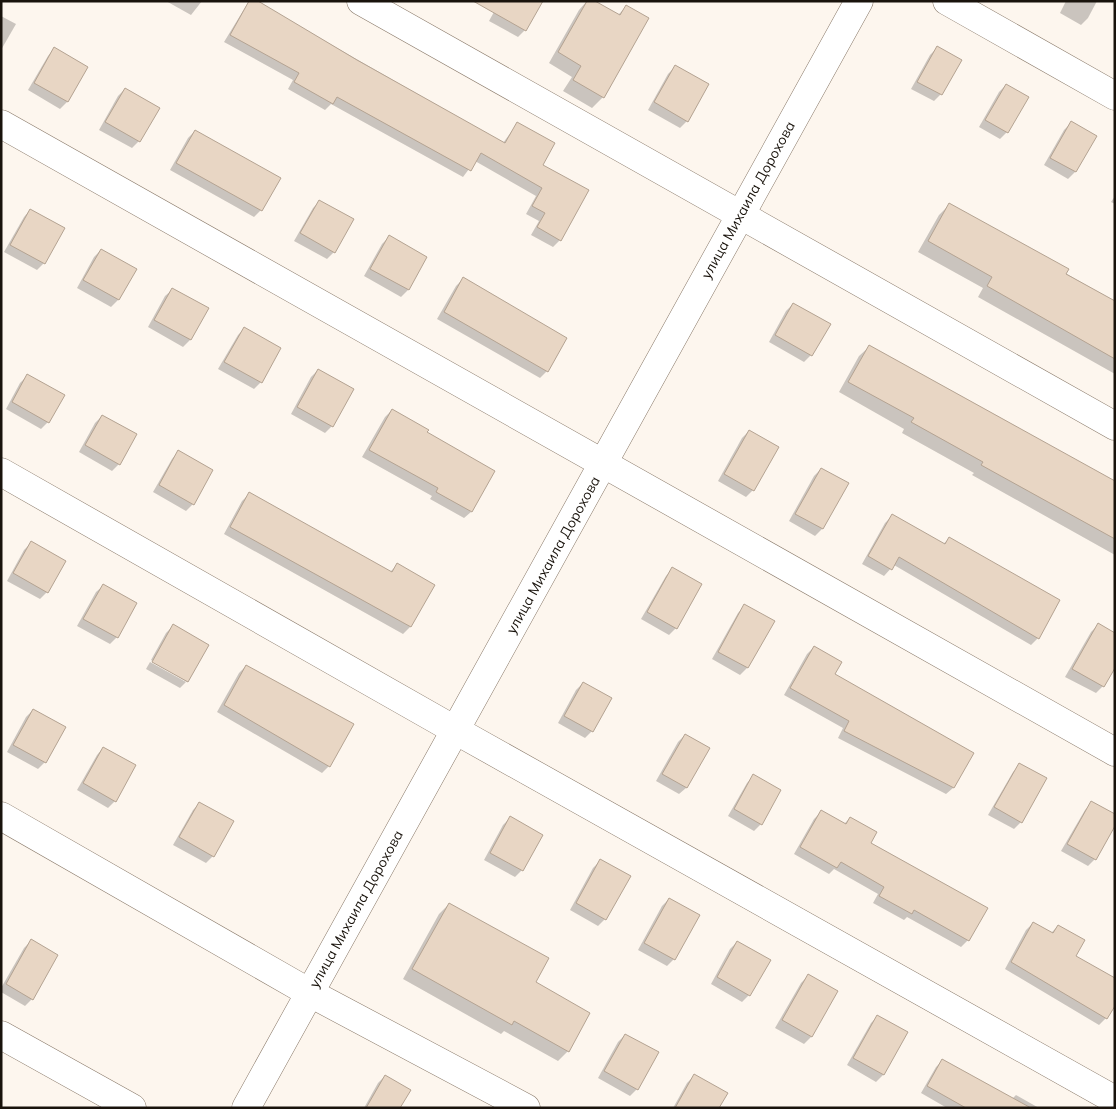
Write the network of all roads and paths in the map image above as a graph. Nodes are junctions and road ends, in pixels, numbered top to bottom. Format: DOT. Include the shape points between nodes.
graph roads {
  1 [pos="360,1"];
  2 [pos="859,1"];
  3 [pos="947,1"];
  4 [pos="1115,96"];
  5 [pos="1,124"];
  6 [pos="740,214"];
  7 [pos="1115,426"];
  8 [pos="604,463"];
  9 [pos="1,472"];
  10 [pos="455,730"];
  11 [pos="1115,752"];
  12 [pos="1,816"];
  13 [pos="310,993"];
  14 [pos="4,1043"];
  15 [pos="1115,1100"];
  16 [pos="132,1108"];
  17 [pos="246,1108"];
  18 [pos="526,1108"];
  1 -- 6 [label="street"];
  2 -- 6 [label="street, улица Михаила Дорохова"];
  3 -- 4 [label="street"];
  5 -- 8 [label="street"];
  6 -- 7 [label="street"];
  6 -- 8 [label="street, улица Михаила Дорохова"];
  8 -- 10 [label="street, улица Михаила Дорохова"];
  8 -- 11 [label="street"];
  9 -- 10 [label="street"];
  10 -- 13 [label="street, улица Михаила Дорохова"];
  10 -- 15 [label="street"];
  12 -- 13 [label="street"];
  13 -- 17 [label="street, улица Михаила Дорохова"];
  13 -- 18 [label="street"];
  14 -- 16 [label="street"];
}
